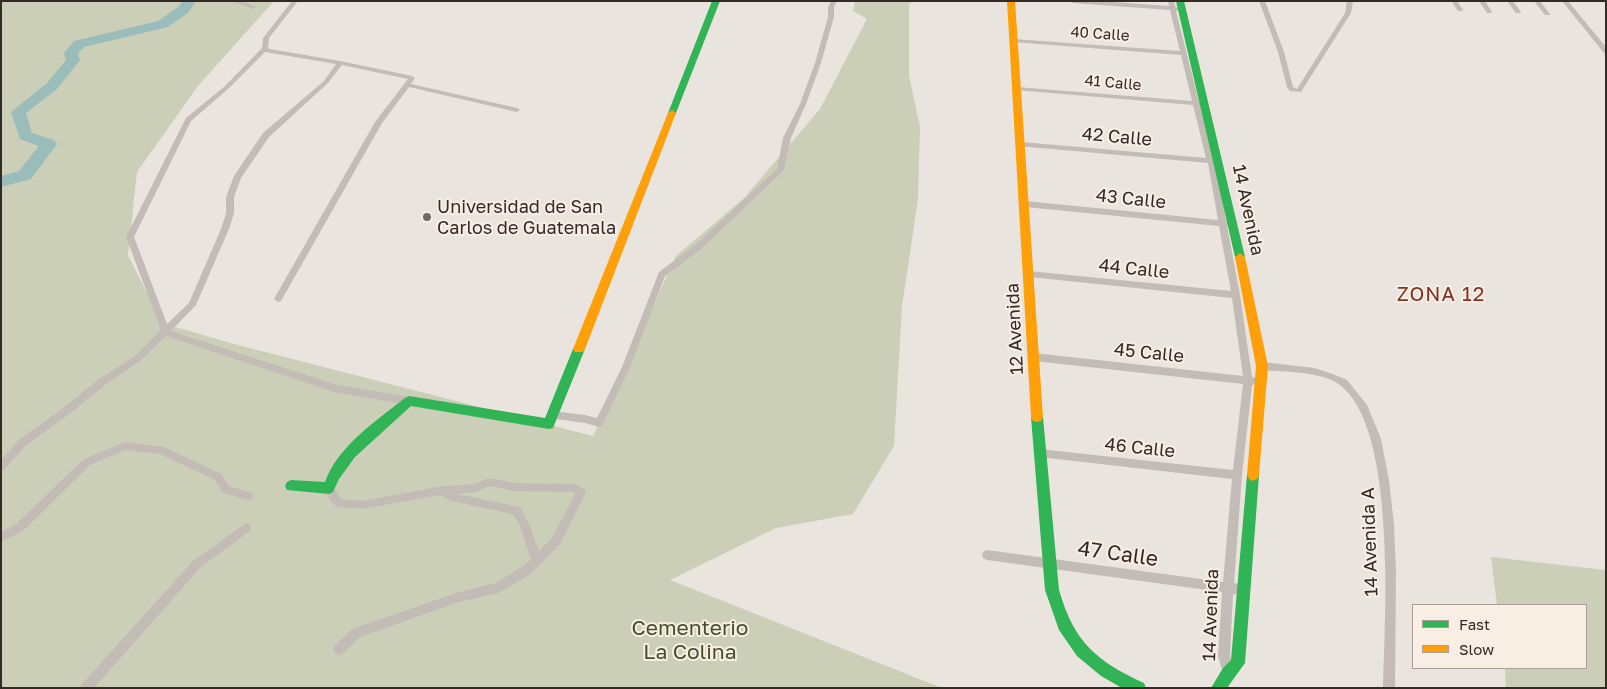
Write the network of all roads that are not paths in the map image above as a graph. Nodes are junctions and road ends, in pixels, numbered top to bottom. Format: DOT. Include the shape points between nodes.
graph roads {
  1 [pos="235,1"];
  2 [pos="295,1"];
  3 [pos="716,1"];
  4 [pos="834,1"];
  5 [pos="1011,1"];
  6 [pos="1072,1"];
  7 [pos="1262,1"];
  8 [pos="1350,1"];
  9 [pos="1454,1"];
  10 [pos="1482,1"];
  11 [pos="1510,1"];
  12 [pos="1537,1"];
  13 [pos="1565,1"];
  14 [pos="1177,5"];
  15 [pos="253,6"];
  16 [pos="1460,10"];
  17 [pos="1489,12"];
  18 [pos="1518,12"];
  19 [pos="1547,14"];
  20 [pos="1014,41"];
  21 [pos="265,48"];
  22 [pos="1606,52"];
  23 [pos="1184,53"];
  24 [pos="340,62"];
  25 [pos="408,85"];
  26 [pos="1017,89"];
  27 [pos="1201,104"];
  28 [pos="517,110"];
  29 [pos="1021,144"];
  30 [pos="1211,161"];
  31 [pos="1026,204"];
  32 [pos="1222,223"];
  33 [pos="1234,224"];
  34 [pos="1029,274"];
  35 [pos="1236,296"];
  36 [pos="278,299"];
  37 [pos="166,332"];
  38 [pos="1034,357"];
  39 [pos="1262,366"];
  40 [pos="1248,380"];
  41 [pos="1261,382"];
  42 [pos="1360,399"];
  43 [pos="409,400"];
  44 [pos="552,415"];
  45 [pos="1039,453"];
  46 [pos="1,467"];
  47 [pos="1237,475"];
  48 [pos="291,486"];
  49 [pos="329,488"];
  50 [pos="443,491"];
  51 [pos="248,496"];
  52 [pos="246,528"];
  53 [pos="1,537"];
  54 [pos="987,555"];
  55 [pos="537,561"];
  56 [pos="1049,564"];
  57 [pos="1228,588"];
  58 [pos="1244,590"];
  59 [pos="339,649"];
  60 [pos="1228,673"];
  61 [pos="86,688"];
  62 [pos="1139,688"];
  63 [pos="1218,688"];
  64 [pos="1389,688"];
  1 -- 15 [label="street"];
  2 -- 21 [label="street" via="266,38"];
  3 -- 44 [label="street"];
  4 -- 44 [label="street" via="818,63 787,138 780,170 698,247 662,274 626,367 599,423"];
  5 -- 20 [label="street, 12 Avenida"];
  6 -- 14 [label="street"];
  7 -- 8 [label="street" via="1290,87 1296,91 1301,90 1348,13"];
  9 -- 16 [label="street"];
  10 -- 17 [label="street"];
  11 -- 18 [label="street"];
  12 -- 19 [label="street"];
  13 -- 22 [label="street"];
  14 -- 23 [label="street, 14 Avenida"];
  14 -- 27 [label="street, 14 Avenida"];
  20 -- 23 [label="street, 40 Calle"];
  20 -- 26 [label="street, 12 Avenida"];
  21 -- 24 [label="street"];
  21 -- 37 [label="street" via="227,87 188,120 130,237"];
  23 -- 27 [label="street, 14 Avenida"];
  24 -- 25 [label="street" via="412,78"];
  24 -- 37 [label="street" via="326,82 266,136 236,178 225,229 192,305"];
  25 -- 28 [label="street"];
  25 -- 36 [label="street" via="379,122"];
  26 -- 27 [label="street, 41 Calle"];
  26 -- 29 [label="street, 12 Avenida"];
  27 -- 30 [label="street, 14 Avenida"];
  27 -- 33 [label="street, 14 Avenida"];
  29 -- 30 [label="street, 42 Calle"];
  29 -- 31 [label="street, 12 Avenida"];
  30 -- 32 [label="street, 14 Avenida"];
  31 -- 32 [label="street, 43 Calle"];
  31 -- 34 [label="street, 12 Avenida"];
  32 -- 33 [label="street, 43 Calle"];
  32 -- 35 [label="street, 14 Avenida"];
  33 -- 39 [label="street, 14 Avenida"];
  34 -- 35 [label="street, 44 Calle"];
  34 -- 38 [label="street, 12 Avenida"];
  35 -- 40 [label="street, 14 Avenida"];
  37 -- 43 [label="street" via="334,388"];
  37 -- 46 [label="street" via="138,358 22,444"];
  38 -- 40 [label="street, 45 Calle"];
  38 -- 45 [label="street, 12 Avenida"];
  39 -- 41 [label="street, 14 Avenida"];
  39 -- 42 [label="street" via="1329,376 1346,384"];
  40 -- 41 [label="street, 45 Calle"];
  40 -- 47 [label="street, 14 Avenida"];
  41 -- 58 [label="street, 14 Avenida"];
  42 -- 64 [label="street, 14 Avenida A" via="1370,419 1378,451 1389,516"];
  43 -- 44 [label="street" via="549,424"];
  43 -- 49 [label="street" via="344,458 331,478"];
  45 -- 47 [label="street, 46 Calle"];
  45 -- 56 [label="street, 12 Avenida"];
  47 -- 57 [label="street, 14 Avenida"];
  48 -- 49 [label="street"];
  49 -- 50 [label="street" via="338,503 362,506"];
  50 -- 55 [label="street" via="451,496 516,510"];
  50 -- 55 [label="street" via="496,483 513,487 575,488 581,492 556,542"];
  51 -- 53 [label="street" via="226,490 218,477 161,450 125,446 87,462 18,528"];
  52 -- 61 [label="street" via="197,564"];
  54 -- 56 [label="street, 47 Calle"];
  55 -- 59 [label="street" via="498,588 459,597 356,633"];
  56 -- 57 [label="street, 47 Calle"];
  56 -- 62 [label="street, 12 Avenida" via="1056,610 1077,649 1094,666"];
  57 -- 58 [label="street, 47 Calle"];
  57 -- 60 [label="street, 14 Avenida" via="1224,656"];
  58 -- 60 [label="street, 14 Avenida" via="1238,663"];
  60 -- 63 [label="street"];
}
